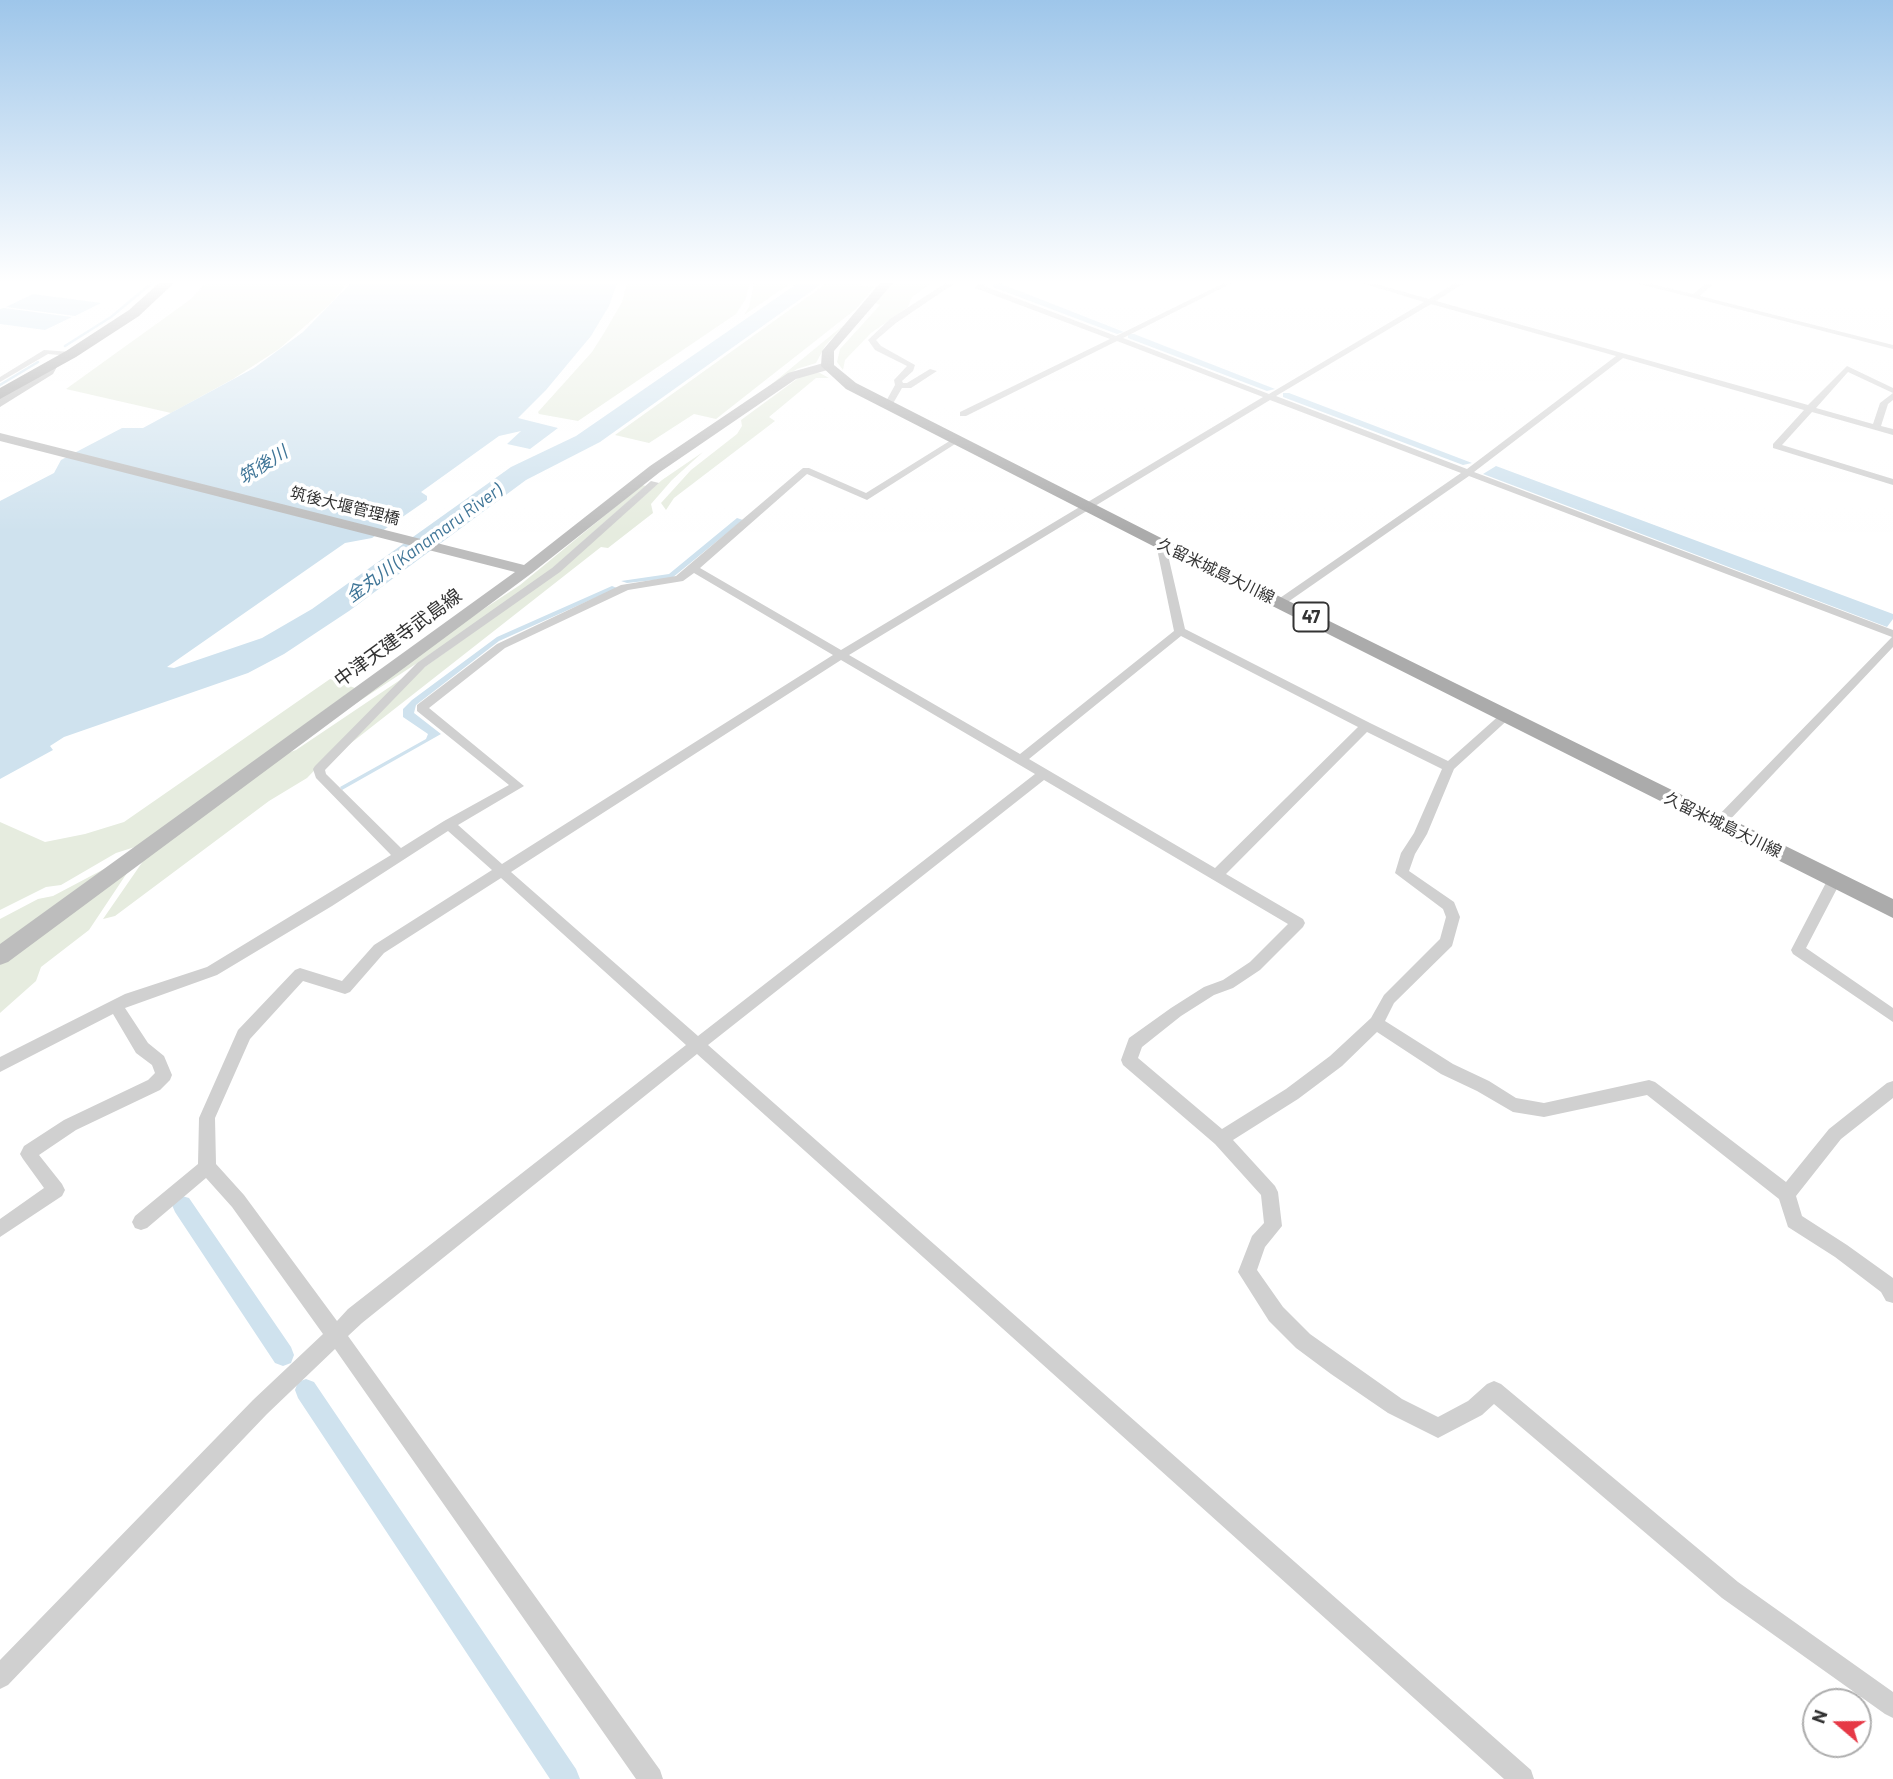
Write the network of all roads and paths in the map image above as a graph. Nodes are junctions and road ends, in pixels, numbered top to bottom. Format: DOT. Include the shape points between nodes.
graph roads {
  1 [pos="23,366"];
  2 [pos="50,366"];
  3 [pos="51,366"];
  4 [pos="827,366"];
  5 [pos="911,366"];
  6 [pos="1060,366"];
  7 [pos="1190,366"];
  8 [pos="1323,366"];
  9 [pos="1608,366"];
  10 [pos="1656,366"];
  11 [pos="933,371"];
  12 [pos="0,380"];
  13 [pos="899,386"];
  14 [pos="1893,391"];
  15 [pos="0,394"];
  16 [pos="1893,396"];
  17 [pos="1271,397"];
  18 [pos="0,403"];
  19 [pos="888,405"];
  20 [pos="1808,410"];
  21 [pos="963,414"];
  22 [pos="1875,428"];
  23 [pos="1893,432"];
  24 [pos="0,437"];
  25 [pos="959,439"];
  26 [pos="1468,472"];
  27 [pos="1893,482"];
  28 [pos="654,483"];
  29 [pos="1087,505"];
  30 [pos="1161,544"];
  31 [pos="693,568"];
  32 [pos="522,569"];
  33 [pos="1282,602"];
  34 [pos="1180,631"];
  35 [pos="1893,634"];
  36 [pos="1893,640"];
  37 [pos="841,655"];
  38 [pos="1506,716"];
  39 [pos="1366,726"];
  40 [pos="1020,760"];
  41 [pos="1449,767"];
  42 [pos="1045,773"];
  43 [pos="1719,823"];
  44 [pos="449,824"];
  45 [pos="399,855"];
  46 [pos="501,870"];
  47 [pos="1218,874"];
  48 [pos="1835,879"];
  49 [pos="1893,909"];
  50 [pos="0,956"];
  51 [pos="116,1005"];
  52 [pos="1893,1016"];
  53 [pos="1376,1023"];
  54 [pos="696,1046"];
  55 [pos="0,1065"];
  56 [pos="1893,1088"];
  57 [pos="1221,1139"];
  58 [pos="207,1167"];
  59 [pos="1787,1194"];
  60 [pos="141,1222"];
  61 [pos="0,1229"];
  62 [pos="1893,1294"];
  63 [pos="336,1335"];
  64 [pos="0,1677"];
  65 [pos="1893,1706"];
  66 [pos="651,1779"];
  67 [pos="1522,1779"];
  1 -- 12 [label="street"];
  2 -- 15 [label="highway"];
  3 -- 18 [label="main road"];
  4 -- 19 [label="main road, 久留米城島大川線 / 47" via="851,386"];
  4 -- 32 [label="main road, 中津天建寺武島線" via="792,376 673,456"];
  5 -- 13 [label="street" via="898,380"];
  6 -- 21 [label="street"];
  7 -- 17 [label="street"];
  8 -- 17 [label="street"];
  9 -- 26 [label="street"];
  10 -- 20 [label="street"];
  11 -- 13 [label="street" via="908,386"];
  13 -- 19 [label="street"];
  14 -- 20 [label="street" via="1847,368"];
  16 -- 22 [label="street" via="1884,403"];
  17 -- 26 [label="street"];
  17 -- 29 [label="street"];
  19 -- 25 [label="main road, 久留米城島大川線 / 47"];
  20 -- 22 [label="street"];
  20 -- 27 [label="street" via="1776,446"];
  22 -- 23 [label="street"];
  24 -- 32 [label="main road, 筑後大堰管理橋"];
  25 -- 29 [label="main road, 久留米城島大川線 / 47"];
  25 -- 31 [label="street" via="867,497 806,470"];
  26 -- 33 [label="street"];
  26 -- 35 [label="street"];
  28 -- 45 [label="street" via="556,570 421,665 320,769 320,775"];
  29 -- 30 [label="main road, 久留米城島大川線 / 47"];
  29 -- 37 [label="street"];
  30 -- 33 [label="main road, 久留米城島大川線 / 47"];
  30 -- 34 [label="street"];
  31 -- 37 [label="street"];
  31 -- 44 [label="street" via="679,579 625,587 501,646 421,708 518,786"];
  32 -- 50 [label="main road, 中津天建寺武島線"];
  33 -- 38 [label="main road, 久留米城島大川線 / 47"];
  34 -- 39 [label="street"];
  34 -- 40 [label="street"];
  36 -- 43 [label="street"];
  37 -- 40 [label="street"];
  37 -- 46 [label="street"];
  38 -- 41 [label="street"];
  38 -- 43 [label="main road, 久留米城島大川線 / 47"];
  39 -- 41 [label="street"];
  39 -- 47 [label="street"];
  40 -- 42 [label="street"];
  41 -- 53 [label="street" via="1402,873 1449,906 1453,917 1447,942 1389,999"];
  42 -- 47 [label="street"];
  42 -- 54 [label="street"];
  43 -- 48 [label="main road, 久留米城島大川線 / 47"];
  44 -- 45 [label="street"];
  44 -- 46 [label="street"];
  45 -- 51 [label="street" via="212,971"];
  46 -- 54 [label="street"];
  46 -- 58 [label="street" via="379,949 345,988 300,974 244,1035 207,1118"];
  47 -- 57 [label="street" via="1298,923 1255,966 1187,1005 1135,1043 1129,1060"];
  48 -- 49 [label="main road, 久留米城島大川線 / 47"];
  48 -- 52 [label="street" via="1798,950"];
  51 -- 55 [label="street"];
  51 -- 61 [label="street" via="142,1048 158,1060 164,1075 154,1085 70,1125 30,1151 57,1191"];
  53 -- 57 [label="street" via="1292,1094"];
  53 -- 59 [label="street" via="1513,1105 1544,1110 1649,1087"];
  54 -- 63 [label="street"];
  54 -- 67 [label="street"];
  56 -- 59 [label="street" via="1835,1134"];
  57 -- 65 [label="street" via="1269,1192 1273,1226 1258,1242 1247,1272 1276,1314 1303,1341 1395,1406 1438,1428 1475,1408 1494,1391 1730,1590"];
  58 -- 60 [label="street"];
  58 -- 63 [label="street" via="238,1201"];
  59 -- 62 [label="street" via="1794,1222 1841,1251"];
  63 -- 64 [label="street" via="260,1407"];
  63 -- 66 [label="street"];
}
